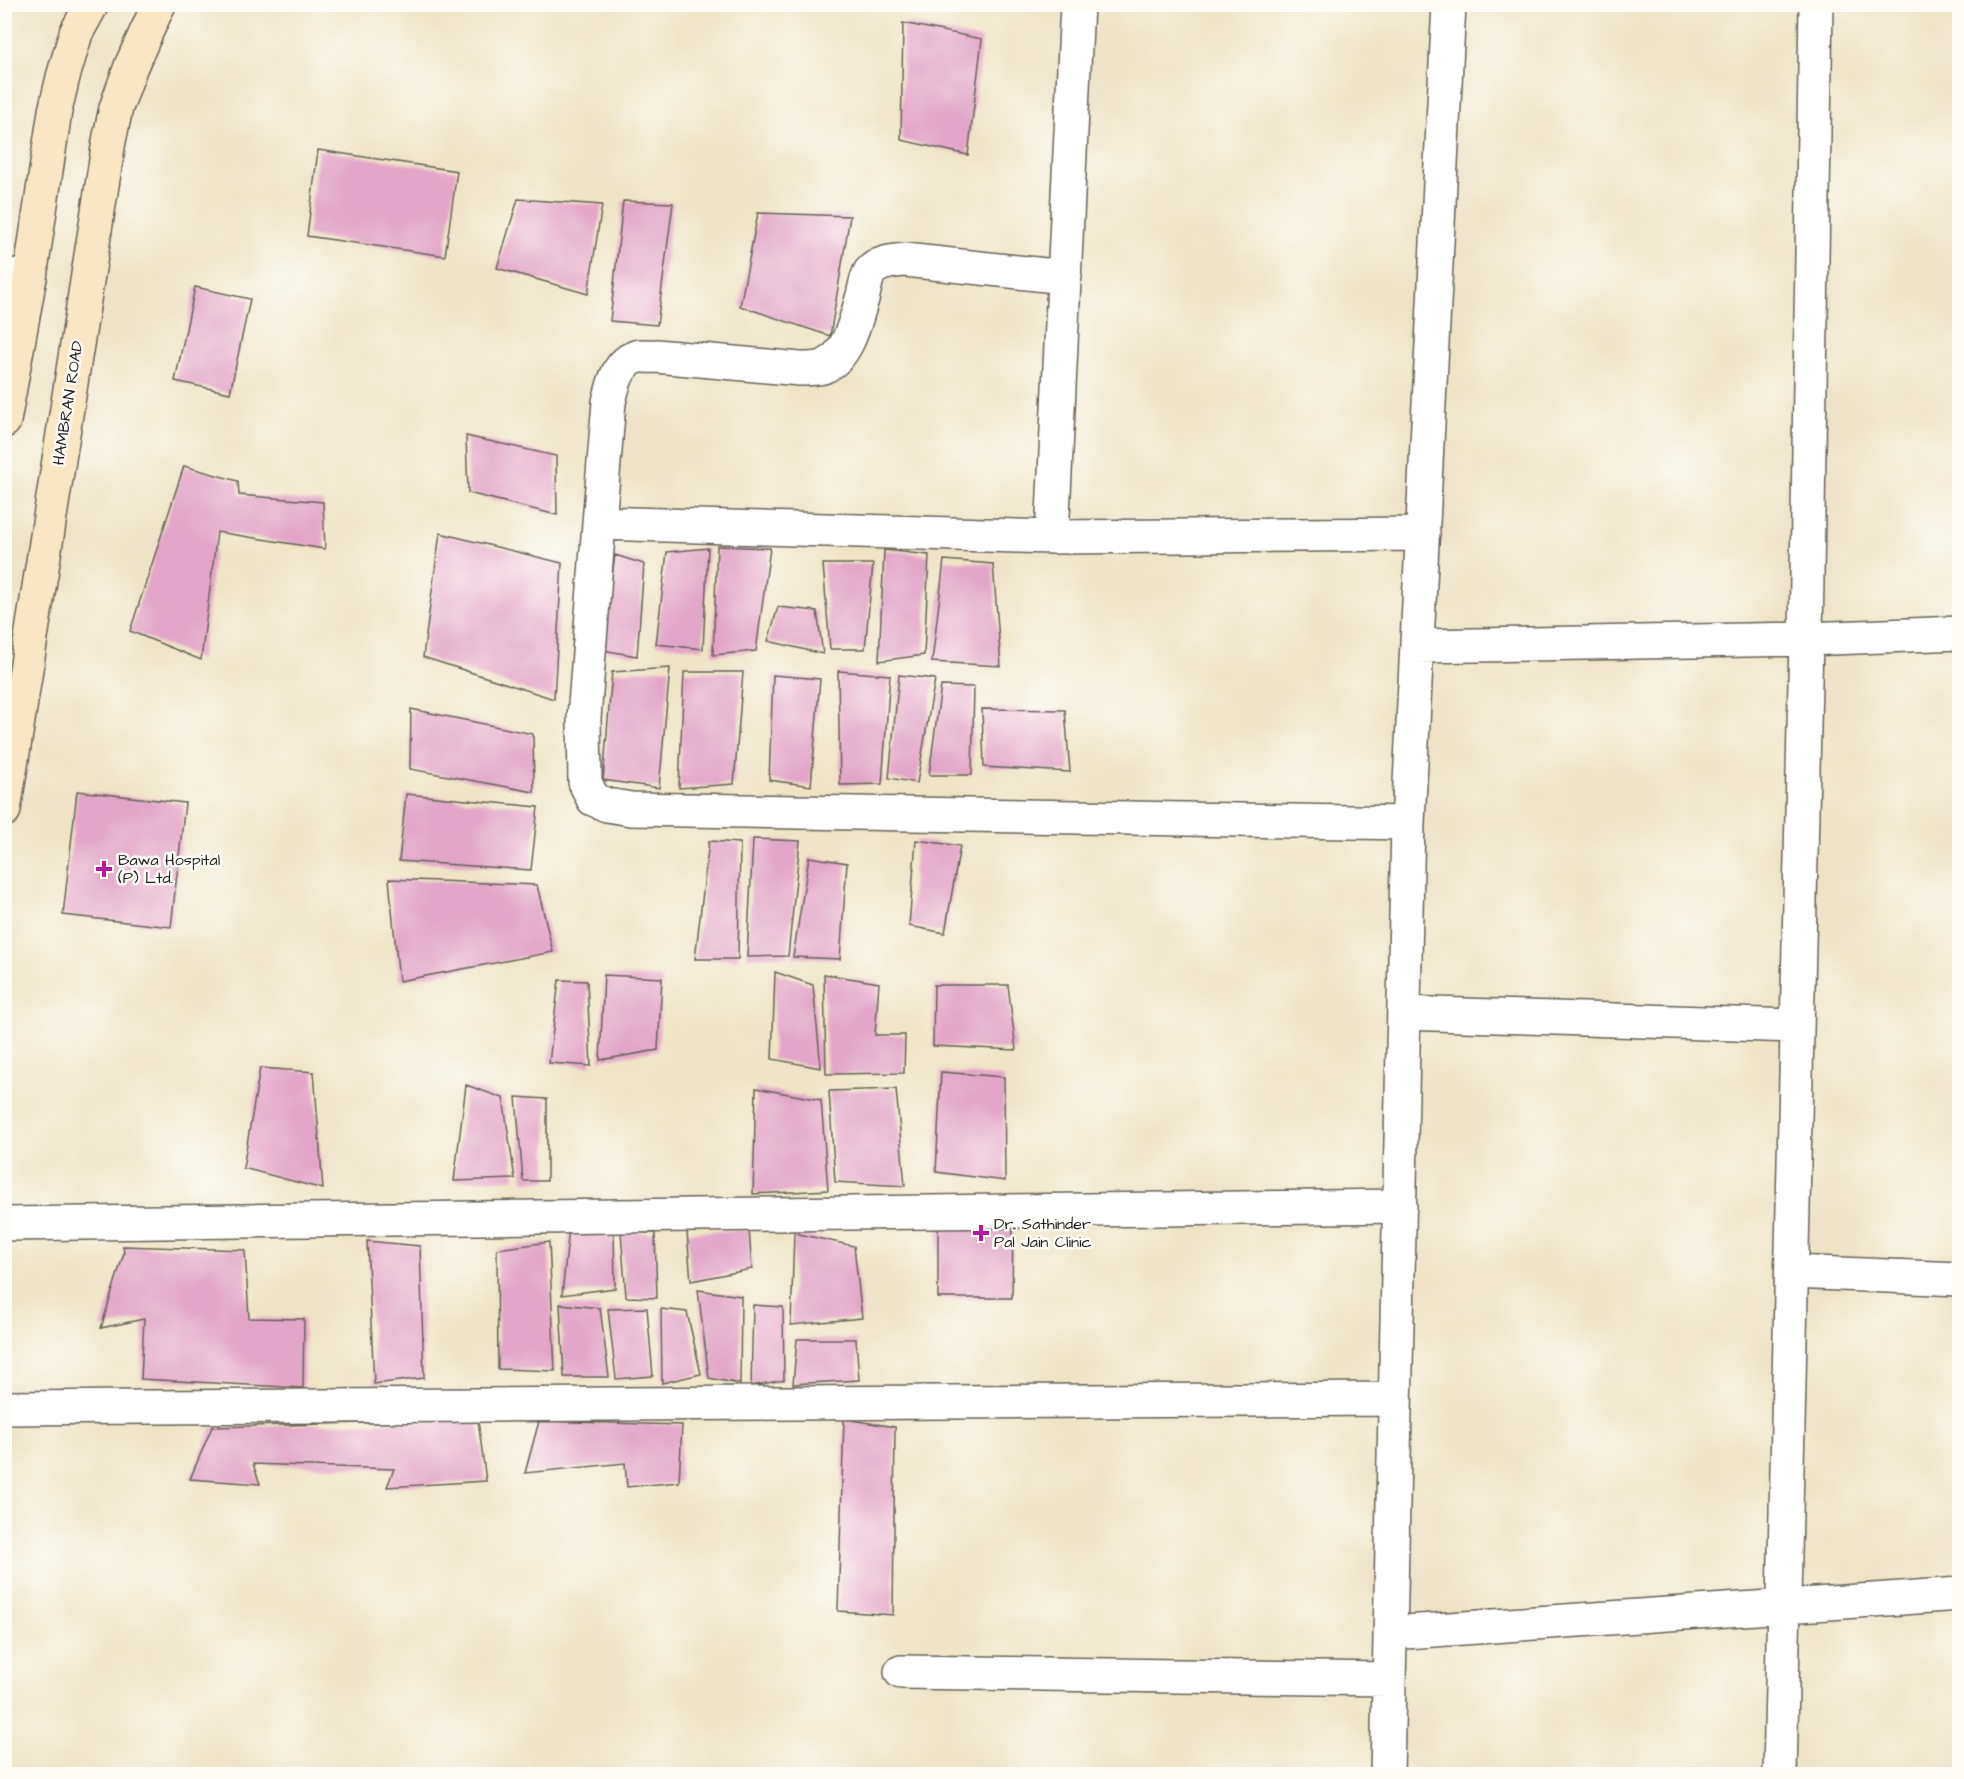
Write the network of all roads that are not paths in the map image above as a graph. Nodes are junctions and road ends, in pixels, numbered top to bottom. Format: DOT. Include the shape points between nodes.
graph roads {
  1 [pos="92,4"];
  2 [pos="159,4"];
  3 [pos="1077,4"];
  4 [pos="1449,4"];
  5 [pos="1816,4"];
  6 [pos="17,276"];
  7 [pos="1065,277"];
  8 [pos="4,421"];
  9 [pos="599,523"];
  10 [pos="1423,534"];
  11 [pos="1053,537"];
  12 [pos="1959,633"];
  13 [pos="1806,639"];
  14 [pos="1418,646"];
  15 [pos="4,810"];
  16 [pos="1408,823"];
  17 [pos="1404,1013"];
  18 [pos="1797,1026"];
  19 [pos="1400,1206"];
  20 [pos="4,1224"];
  21 [pos="1792,1272"];
  22 [pos="1959,1279"];
  23 [pos="1395,1399"];
  24 [pos="4,1408"];
  25 [pos="1959,1594"];
  26 [pos="1785,1606"];
  27 [pos="1390,1633"];
  28 [pos="901,1672"];
  29 [pos="1389,1679"];
  30 [pos="1387,1774"];
  31 [pos="1780,1774"];
  1 -- 6 [label="main road" via="76,33 63,77"];
  2 -- 15 [label="main road, HAMBRAN ROAD" via="130,66 109,141"];
  3 -- 7 [label="street"];
  4 -- 10 [label="street"];
  5 -- 13 [label="street"];
  6 -- 8 [label="main road"];
  7 -- 9 [label="street" via="905,260 886,262 871,271 865,283 849,340 832,362 821,368 636,357 622,365 609,402"];
  7 -- 11 [label="street"];
  9 -- 11 [label="street"];
  9 -- 16 [label="street" via="584,718 585,782 593,799 607,805 631,809"];
  10 -- 11 [label="street"];
  10 -- 14 [label="street"];
  12 -- 13 [label="street"];
  13 -- 14 [label="street"];
  13 -- 18 [label="street"];
  14 -- 16 [label="street"];
  16 -- 17 [label="street"];
  17 -- 18 [label="street"];
  17 -- 19 [label="street"];
  18 -- 21 [label="street"];
  19 -- 20 [label="street"];
  19 -- 23 [label="street"];
  21 -- 22 [label="street"];
  21 -- 26 [label="street"];
  23 -- 24 [label="street"];
  23 -- 27 [label="street"];
  25 -- 26 [label="street"];
  26 -- 27 [label="street"];
  26 -- 31 [label="street"];
  27 -- 29 [label="street"];
  28 -- 29 [label="street"];
  29 -- 30 [label="street"];
}
